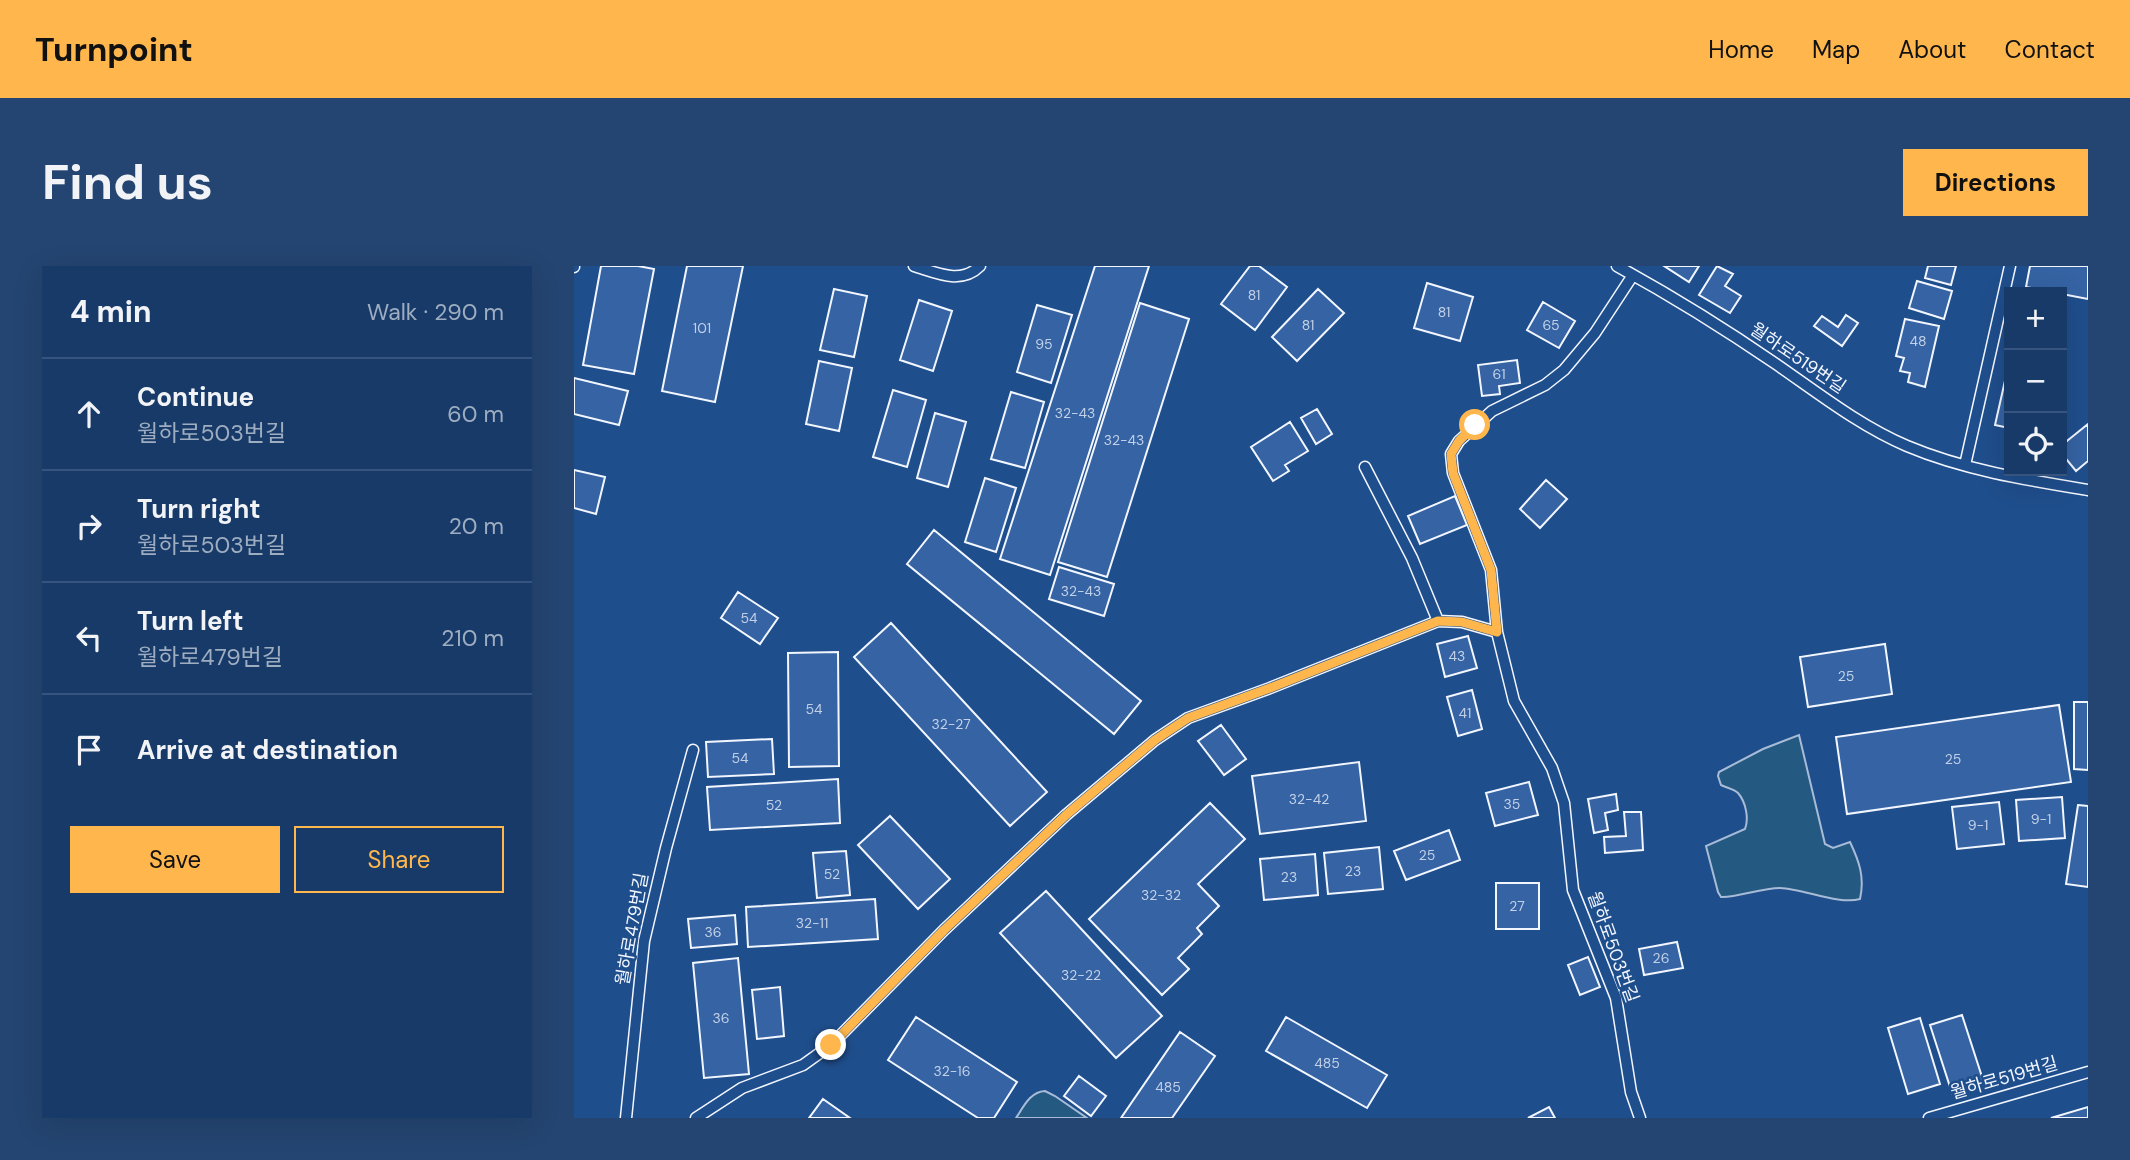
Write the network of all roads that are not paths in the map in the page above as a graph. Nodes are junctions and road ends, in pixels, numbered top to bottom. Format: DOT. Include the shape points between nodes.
graph roads {
  1 [pos="914,266"];
  2 [pos="979,266"];
  3 [pos="1617,266"];
  4 [pos="2010,266"];
  5 [pos="1633,275"];
  6 [pos="1965,465"];
  7 [pos="1365,467"];
  8 [pos="2088,490"];
  9 [pos="1438,621"];
  10 [pos="1497,632"];
  11 [pos="692,750"];
  12 [pos="2088,1072"];
  13 [pos="626,1118"];
  14 [pos="696,1118"];
  15 [pos="1640,1118"];
  16 [pos="1929,1118"];
  1 -- 2 [label="lane" via="962,277"];
  3 -- 5 [label="lane, 월하로519번길"];
  4 -- 6 [label="lane"];
  5 -- 6 [label="lane, 월하로519번길" via="1878,431 1906,446"];
  5 -- 10 [label="lane, 월하로503번길" via="1595,334 1564,370 1545,385 1492,411 1451,454 1453,473 1491,570"];
  6 -- 8 [label="lane, 월하로519번길"];
  7 -- 9 [label="lane"];
  9 -- 10 [label="lane"];
  9 -- 14 [label="lane" via="1188,718 1155,740 1066,815 831,1045 803,1065 742,1088"];
  10 -- 15 [label="lane, 월하로503번길" via="1514,701 1552,768 1564,803 1573,890 1616,998 1631,1092"];
  11 -- 13 [label="lane, 월하로479번길" via="644,941"];
  12 -- 16 [label="lane, 월하로519번길"];
}
